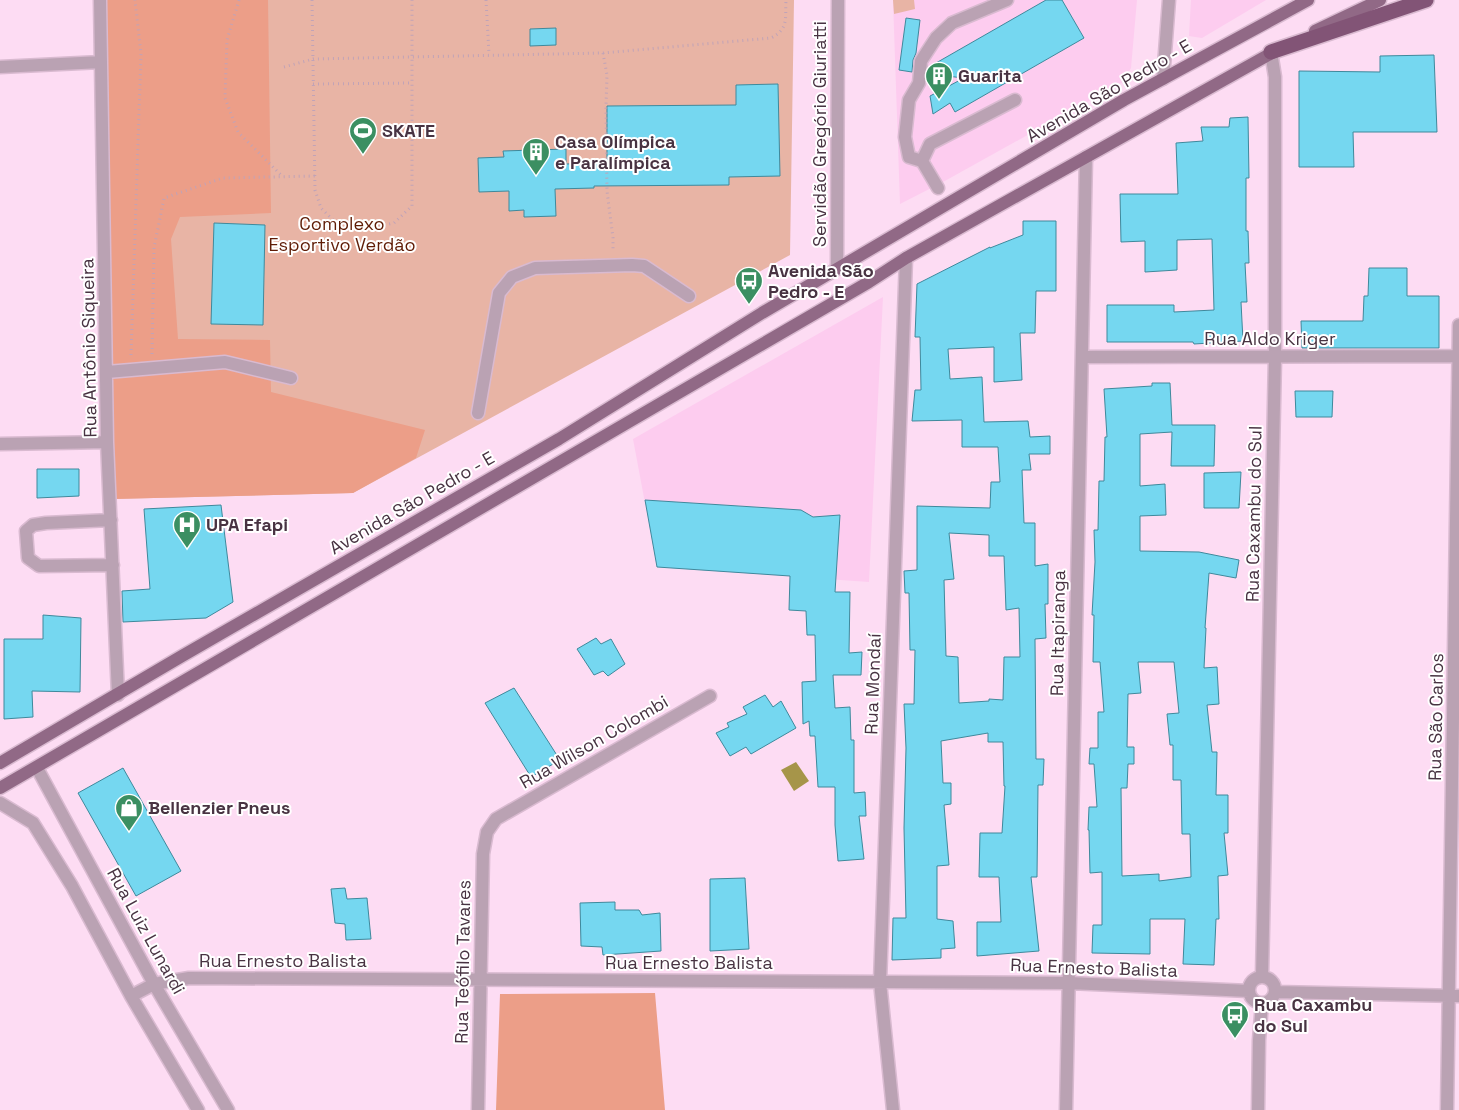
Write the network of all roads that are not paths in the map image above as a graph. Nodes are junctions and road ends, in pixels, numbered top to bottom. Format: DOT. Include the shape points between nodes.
graph roads {
  1 [pos="100,0"];
  2 [pos="838,0"];
  3 [pos="1008,0"];
  4 [pos="1169,0"];
  5 [pos="1308,0"];
  6 [pos="1380,0"];
  7 [pos="1426,0"];
  8 [pos="1270,52"];
  9 [pos="101,62"];
  10 [pos="0,66"];
  11 [pos="1163,79"];
  12 [pos="1015,100"];
  13 [pos="1086,157"];
  14 [pos="922,161"];
  15 [pos="938,188"];
  16 [pos="906,258"];
  17 [pos="837,269"];
  18 [pos="689,296"];
  19 [pos="1459,325"];
  20 [pos="1458,356"];
  21 [pos="1275,357"];
  22 [pos="1082,358"];
  23 [pos="107,372"];
  24 [pos="291,378"];
  25 [pos="478,413"];
  26 [pos="107,442"];
  27 [pos="0,444"];
  28 [pos="110,520"];
  29 [pos="112,565"];
  30 [pos="118,695"];
  31 [pos="710,696"];
  32 [pos="0,763"];
  33 [pos="37,768"];
  34 [pos="0,788"];
  35 [pos="0,803"];
  36 [pos="496,819"];
  37 [pos="1262,976"];
  38 [pos="480,979"];
  39 [pos="880,982"];
  40 [pos="1068,983"];
  41 [pos="154,984"];
  42 [pos="1249,991"];
  43 [pos="1276,992"];
  44 [pos="131,996"];
  45 [pos="1454,996"];
  46 [pos="1262,1003"];
  47 [pos="198,1110"];
  48 [pos="228,1110"];
  49 [pos="478,1110"];
  50 [pos="893,1110"];
  51 [pos="1066,1110"];
  52 [pos="1258,1110"];
  53 [pos="1447,1110"];
  1 -- 9 [label="street, Rua Antônio Siqueira"];
  2 -- 17 [label="street, Servidão Gregório Giuriatti"];
  3 -- 14 [label="street" via="952,23 936,38 922,61 919,83 909,100 905,137 909,157"];
  4 -- 11 [label="street"];
  5 -- 11 [label="main road, Avenida São Pedro - E"];
  6 -- 8 [label="main road"];
  7 -- 8 [label="highway"];
  8 -- 13 [label="main road"];
  8 -- 21 [label="street, Rua Caxambu do Sul" via="1275,77"];
  9 -- 10 [label="street"];
  9 -- 23 [label="street, Rua Antônio Siqueira"];
  11 -- 17 [label="main road, Avenida São Pedro - E"];
  12 -- 14 [label="street" via="930,144"];
  13 -- 16 [label="main road"];
  13 -- 22 [label="street, Rua Itapiranga"];
  14 -- 15 [label="street"];
  16 -- 33 [label="main road"];
  16 -- 39 [label="street, Rua Mondaí"];
  17 -- 30 [label="main road, Avenida São Pedro - E" via="560,439"];
  18 -- 25 [label="street" via="644,266 535,268 512,277 499,293"];
  19 -- 20 [label="street, Rua São Carlos"];
  20 -- 21 [label="street, Rua Aldo Kriger"];
  20 -- 45 [label="street, Rua São Carlos"];
  21 -- 22 [label="street, Rua Aldo Kriger"];
  21 -- 37 [label="street, Rua Caxambu do Sul"];
  22 -- 40 [label="street, Rua Itapiranga"];
  23 -- 24 [label="street" via="225,362"];
  23 -- 26 [label="street, Rua Antônio Siqueira"];
  26 -- 27 [label="street"];
  26 -- 28 [label="street, Rua Antônio Siqueira"];
  28 -- 29 [label="street, Rua Antônio Siqueira"];
  28 -- 29 [label="street" via="33,525 26,531 26,548 28,558 39,566"];
  29 -- 30 [label="street, Rua Antônio Siqueira"];
  30 -- 32 [label="main road, Avenida São Pedro - E"];
  31 -- 36 [label="street, Rua Wilson Colombi"];
  33 -- 34 [label="main road"];
  33 -- 41 [label="street, Rua Luiz Lunardi"];
  35 -- 44 [label="street" via="33,823 72,886"];
  36 -- 38 [label="street, Rua Teófilo Tavares" via="487,832 483,854"];
  37 -- 42 [label="street" via="1251,982"];
  37 -- 43 [label="street" via="1271,979"];
  38 -- 39 [label="street, Rua Ernesto Balista"];
  38 -- 41 [label="street, Rua Ernesto Balista" via="189,978"];
  38 -- 49 [label="street, Rua Teófilo Tavares"];
  39 -- 40 [label="street, Rua Ernesto Balista"];
  39 -- 50 [label="street, Rua Mondaí"];
  40 -- 42 [label="street, Rua Ernesto Balista"];
  40 -- 51 [label="street, Rua Itapiranga"];
  41 -- 44 [label="street, Rua Ernesto Balista"];
  41 -- 48 [label="street, Rua Luiz Lunardi"];
  42 -- 46 [label="street" via="1253,999"];
  43 -- 45 [label="street"];
  43 -- 46 [label="street" via="1272,999"];
  44 -- 47 [label="street"];
  45 -- 53 [label="street, Rua São Carlos"];
  46 -- 52 [label="street"];
}
